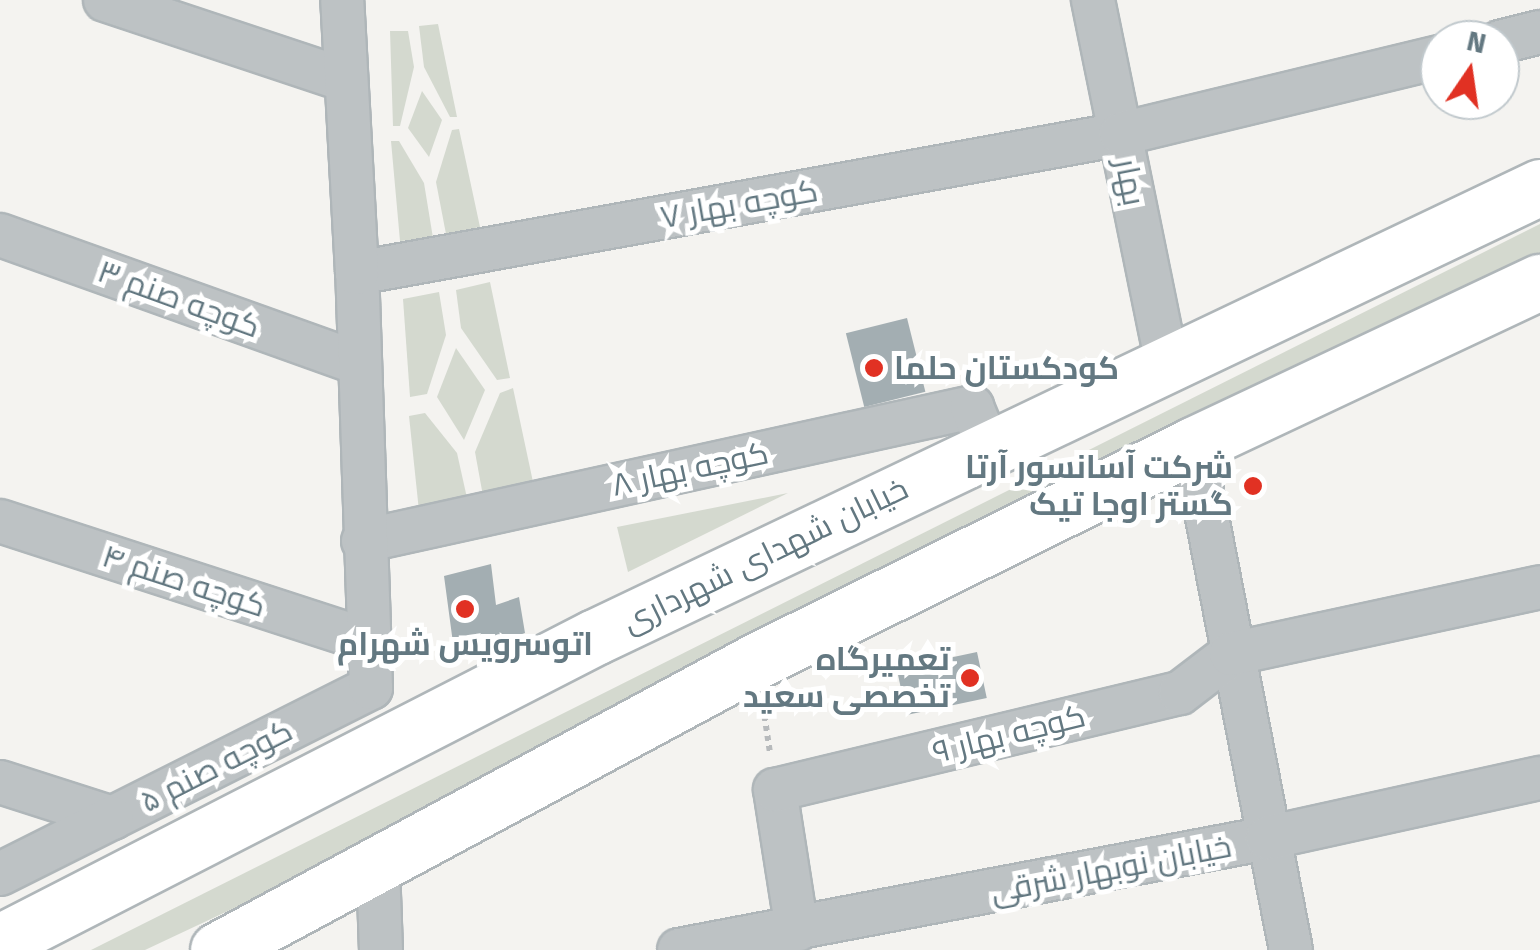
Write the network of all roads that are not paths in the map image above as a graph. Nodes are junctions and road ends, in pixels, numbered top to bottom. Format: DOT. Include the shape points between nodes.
graph roads {
  1 [pos="105,0"];
  2 [pos="1093,0"];
  3 [pos="352,2"];
  4 [pos="1420,61"];
  5 [pos="346,80"];
  6 [pos="1121,134"];
  7 [pos="1540,187"];
  8 [pos="0,235"];
  9 [pos="357,273"];
  10 [pos="1540,282"];
  11 [pos="357,362"];
  12 [pos="1167,363"];
  13 [pos="1192,444"];
  14 [pos="989,448"];
  15 [pos="0,520"];
  16 [pos="363,542"];
  17 [pos="1540,587"];
  18 [pos="369,642"];
  19 [pos="1231,654"];
  20 [pos="1540,778"];
  21 [pos="0,782"];
  22 [pos="112,818"];
  23 [pos="1267,838"];
  24 [pos="378,866"];
  25 [pos="0,874"];
  26 [pos="796,930"];
  27 [pos="0,942"];
  28 [pos="218,950"];
  29 [pos="380,950"];
  30 [pos="679,950"];
  31 [pos="1290,950"];
  1 -- 5 [label="street"];
  2 -- 6 [label="street, بهار"];
  3 -- 5 [label="street"];
  4 -- 6 [label="street, کوچه بهار ۷"];
  5 -- 9 [label="street"];
  6 -- 9 [label="street, کوچه بهار ۷"];
  6 -- 12 [label="street, بهار"];
  7 -- 12 [label="main road, خیابان شهدای شهرداری"];
  8 -- 11 [label="street, کوچه صنم ۳"];
  9 -- 11 [label="street"];
  10 -- 13 [label="main road"];
  11 -- 16 [label="street"];
  12 -- 14 [label="main road, خیابان شهدای شهرداری"];
  13 -- 19 [label="street"];
  13 -- 24 [label="main road" via="756,660"];
  14 -- 16 [label="street, کوچه بهار ۸" via="972,407"];
  14 -- 27 [label="main road, خیابان شهدای شهرداری" via="595,637"];
  15 -- 18 [label="street, کوچه صنم ۴"];
  16 -- 18 [label="street"];
  17 -- 19 [label="street"];
  18 -- 22 [label="street, کوچه صنم ۵" via="370,688"];
  19 -- 23 [label="street"];
  19 -- 26 [label="street, کوچه بهار ۹" via="1180,692 775,790"];
  20 -- 23 [label="street, خیابان نوبهار شرقی"];
  21 -- 22 [label="street, کوچه صنم ۵"];
  22 -- 25 [label="street"];
  23 -- 26 [label="street, خیابان نوبهار شرقی"];
  23 -- 31 [label="street"];
  24 -- 28 [label="main road"];
  24 -- 29 [label="street"];
  26 -- 30 [label="street, خیابان نوبهار شرقی"];
}
